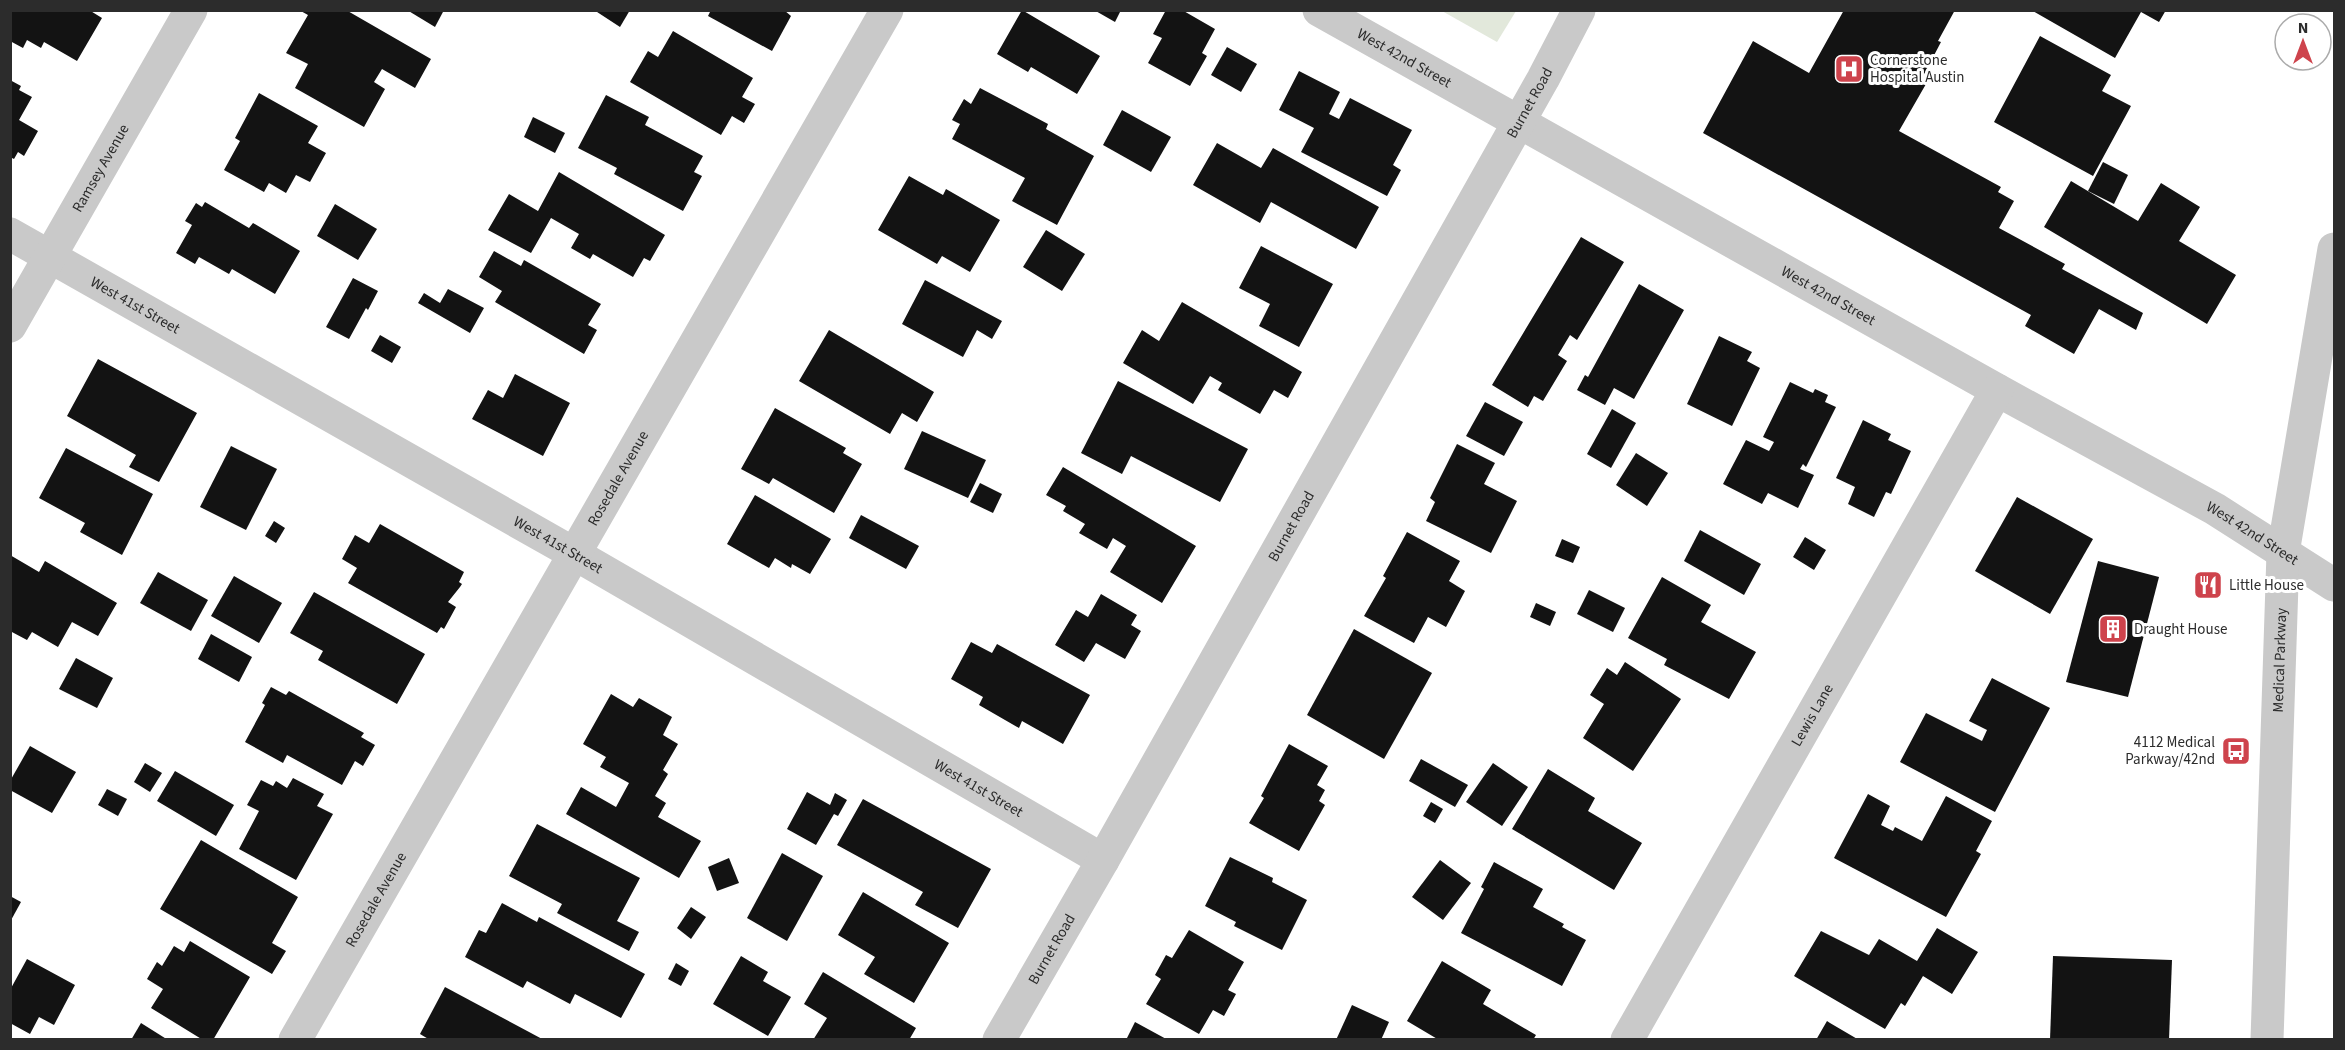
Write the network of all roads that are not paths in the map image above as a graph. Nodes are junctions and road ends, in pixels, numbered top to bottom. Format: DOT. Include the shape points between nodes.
graph roads {
  1 [pos="191,10"];
  2 [pos="887,10"];
  3 [pos="1319,10"];
  4 [pos="1579,10"];
  5 [pos="1518,122"];
  6 [pos="10,234"];
  7 [pos="2334,249"];
  8 [pos="50,257"];
  9 [pos="10,326"];
  10 [pos="1997,390"];
  11 [pos="573,553"];
  12 [pos="2283,553"];
  13 [pos="2334,585"];
  14 [pos="1103,860"];
  15 [pos="295,1040"];
  16 [pos="999,1040"];
  17 [pos="1627,1040"];
  18 [pos="2267,1040"];
  1 -- 8 [label="street, Ramsey Avenue"];
  2 -- 11 [label="street, Rosedale Avenue"];
  3 -- 5 [label="street, West 42nd Street"];
  4 -- 5 [label="street, Burnet Road"];
  5 -- 10 [label="street, West 42nd Street"];
  5 -- 14 [label="street, Burnet Road"];
  6 -- 8 [label="street, West 41st Street"];
  7 -- 12 [label="street, Medical Parkway"];
  8 -- 9 [label="street, Ramsey Avenue"];
  8 -- 11 [label="street, West 41st Street"];
  10 -- 12 [label="street, West 42nd Street" via="2215,509"];
  10 -- 17 [label="street, Lewis Lane"];
  11 -- 14 [label="street, West 41st Street"];
  11 -- 15 [label="street, Rosedale Avenue"];
  12 -- 13 [label="street, West 42nd Street"];
  12 -- 18 [label="street, Medical Parkway"];
  14 -- 16 [label="street, Burnet Road"];
}
